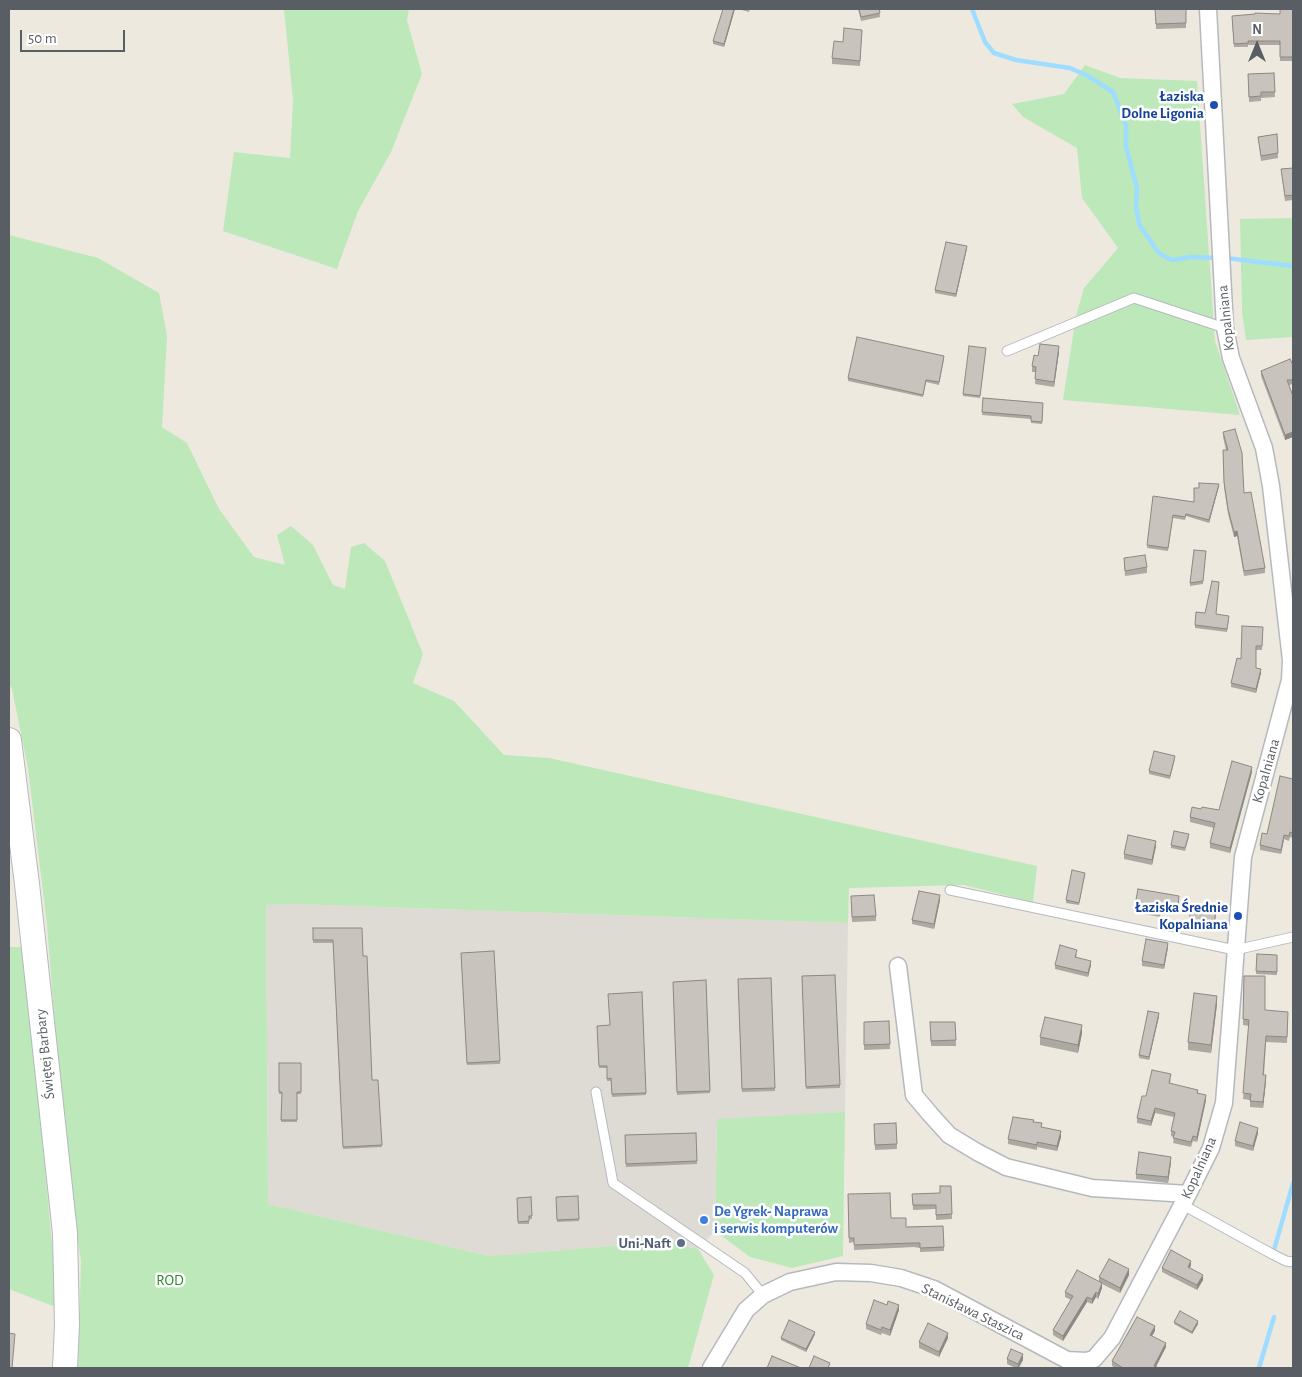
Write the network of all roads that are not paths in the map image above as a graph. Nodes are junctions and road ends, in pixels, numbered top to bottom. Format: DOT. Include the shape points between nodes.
graph roads {
  1 [pos="1208,9"];
  2 [pos="1225,328"];
  3 [pos="1007,351"];
  4 [pos="1287,564"];
  5 [pos="9,740"];
  6 [pos="950,890"];
  7 [pos="1293,937"];
  8 [pos="1235,950"];
  9 [pos="898,966"];
  10 [pos="596,1092"];
  11 [pos="1186,1200"];
  12 [pos="1293,1262"];
  13 [pos="763,1295"];
  14 [pos="1096,1364"];
  15 [pos="65,1368"];
  16 [pos="711,1368"];
  1 -- 2 [label="street, Kopalniana"];
  2 -- 3 [label="lane" via="1134,298"];
  2 -- 4 [label="street, Kopalniana" via="1231,358 1264,448"];
  4 -- 8 [label="street, Kopalniana" via="1290,680 1243,857"];
  5 -- 15 [label="street, Świętej Barbary" via="65,1233 68,1325"];
  6 -- 8 [label="lane"];
  7 -- 8 [label="lane"];
  8 -- 11 [label="street, Kopalniana" via="1224,1103 1211,1148"];
  9 -- 11 [label="street" via="914,1094 949,1135 1006,1167 1092,1188"];
  10 -- 13 [label="lane" via="613,1183 745,1273"];
  11 -- 12 [label="lane" via="1272,1254"];
  11 -- 14 [label="street, Kopalniana"];
  13 -- 14 [label="street, Stanisława Staszica" via="790,1282 836,1272 902,1278 934,1289 1067,1360"];
  13 -- 16 [label="street, Stanisława Staszica" via="746,1310"];
}
